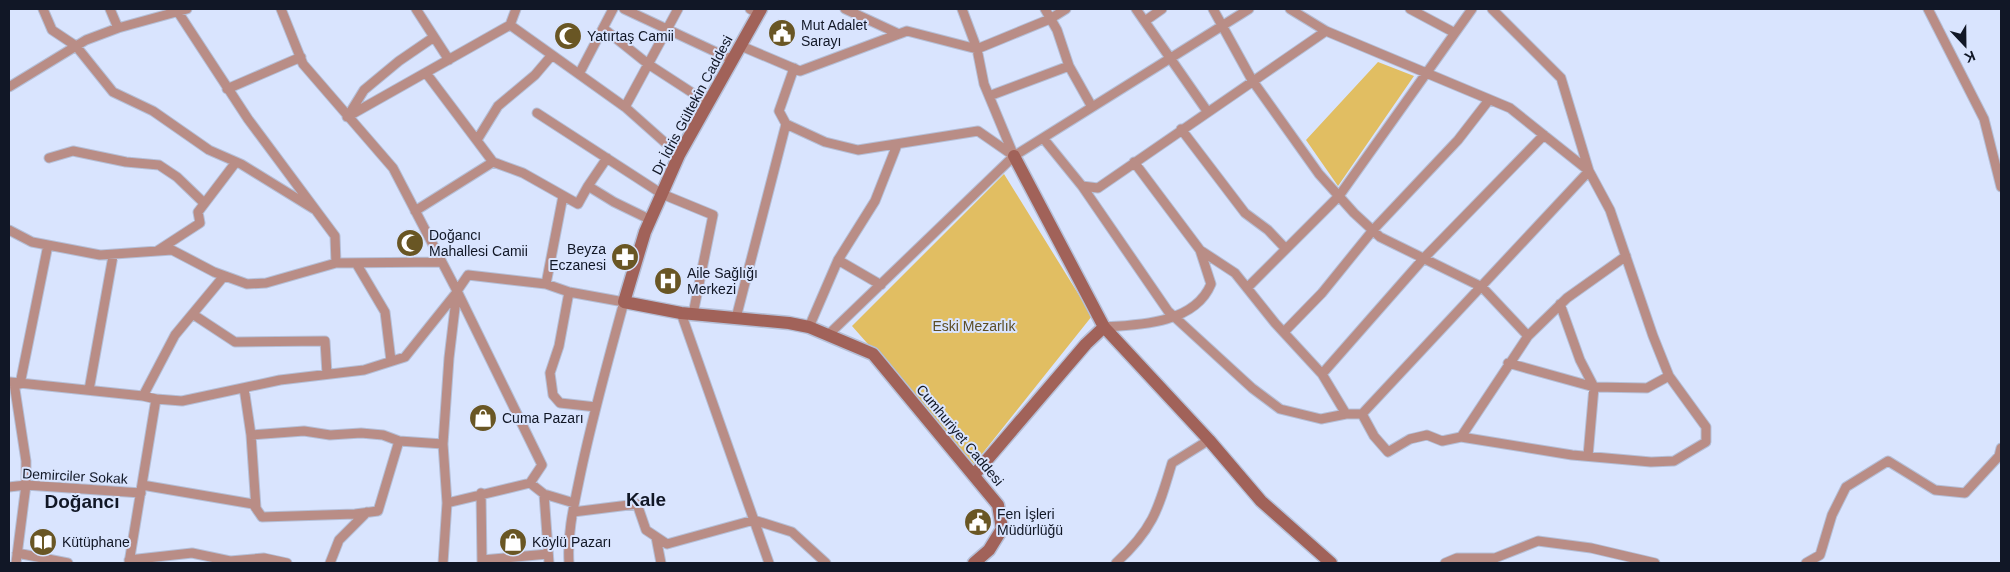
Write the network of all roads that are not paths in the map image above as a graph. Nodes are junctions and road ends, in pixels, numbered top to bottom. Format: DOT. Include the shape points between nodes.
graph roads {
  1 [pos="43,9"];
  2 [pos="110,9"];
  3 [pos="187,9"];
  4 [pos="281,9"];
  5 [pos="416,9"];
  6 [pos="516,9"];
  7 [pos="613,9"];
  8 [pos="624,9"];
  9 [pos="678,9"];
  10 [pos="845,9"];
  11 [pos="962,9"];
  12 [pos="1045,9"];
  13 [pos="1066,9"];
  14 [pos="1136,9"];
  15 [pos="1162,9"];
  16 [pos="1213,9"];
  17 [pos="1249,9"];
  18 [pos="1290,9"];
  19 [pos="1410,9"];
  20 [pos="1472,9"];
  21 [pos="1492,9"];
  22 [pos="1928,9"];
  23 [pos="177,10"];
  24 [pos="757,10"];
  25 [pos="1050,19"];
  26 [pos="1145,21"];
  27 [pos="510,25"];
  28 [pos="1222,25"];
  29 [pos="118,28"];
  30 [pos="604,28"];
  31 [pos="666,30"];
  32 [pos="1326,31"];
  33 [pos="1455,33"];
  34 [pos="899,34"];
  35 [pos="434,37"];
  36 [pos="76,46"];
  37 [pos="741,46"];
  38 [pos="977,49"];
  39 [pos="552,55"];
  40 [pos="301,57"];
  41 [pos="1169,59"];
  42 [pos="449,60"];
  43 [pos="733,60"];
  44 [pos="648,64"];
  45 [pos="1070,66"];
  46 [pos="794,68"];
  47 [pos="426,73"];
  48 [pos="1425,73"];
  49 [pos="579,74"];
  50 [pos="1252,80"];
  51 [pos="9,87"];
  52 [pos="227,89"];
  53 [pos="989,96"];
  54 [pos="1489,100"];
  55 [pos="708,103"];
  56 [pos="625,106"];
  57 [pos="1092,107"];
  58 [pos="1207,111"];
  59 [pos="537,113"];
  60 [pos="348,117"];
  61 [pos="786,124"];
  62 [pos="1180,129"];
  63 [pos="1544,135"];
  64 [pos="1043,138"];
  65 [pos="477,140"];
  66 [pos="897,145"];
  67 [pos="679,155"];
  68 [pos="1014,156"];
  69 [pos="49,158"];
  70 [pos="606,158"];
  71 [pos="236,162"];
  72 [pos="493,162"];
  73 [pos="1134,162"];
  74 [pos="1589,171"];
  75 [pos="588,186"];
  76 [pos="1082,186"];
  77 [pos="2001,187"];
  78 [pos="662,194"];
  79 [pos="563,196"];
  80 [pos="1339,196"];
  81 [pos="204,203"];
  82 [pos="314,209"];
  83 [pos="415,211"];
  84 [pos="650,220"];
  85 [pos="9,230"];
  86 [pos="1373,230"];
  87 [pos="48,245"];
  88 [pos="1286,249"];
  89 [pos="1200,250"];
  90 [pos="156,251"];
  91 [pos="113,256"];
  92 [pos="1626,256"];
  93 [pos="1424,258"];
  94 [pos="838,260"];
  95 [pos="442,262"];
  96 [pos="336,263"];
  97 [pos="356,263"];
  98 [pos="224,276"];
  99 [pos="546,284"];
  100 [pos="881,284"];
  101 [pos="1247,288"];
  102 [pos="1482,288"];
  103 [pos="457,291"];
  104 [pos="569,292"];
  105 [pos="624,302"];
  106 [pos="1560,304"];
  107 [pos="687,314"];
  108 [pos="194,315"];
  109 [pos="1175,317"];
  110 [pos="736,318"];
  111 [pos="809,327"];
  112 [pos="1104,327"];
  113 [pos="1284,332"];
  114 [pos="828,336"];
  115 [pos="1528,336"];
  116 [pos="391,361"];
  117 [pos="1508,363"];
  118 [pos="327,374"];
  119 [pos="1322,374"];
  120 [pos="1669,376"];
  121 [pos="15,383"];
  122 [pos="1594,387"];
  123 [pos="244,388"];
  124 [pos="89,390"];
  125 [pos="143,396"];
  126 [pos="156,399"];
  127 [pos="596,407"];
  128 [pos="1346,414"];
  129 [pos="1362,414"];
  130 [pos="251,435"];
  131 [pos="1460,437"];
  132 [pos="1209,440"];
  133 [pos="399,441"];
  134 [pos="443,444"];
  135 [pos="2001,448"];
  136 [pos="1588,456"];
  137 [pos="974,475"];
  138 [pos="530,483"];
  139 [pos="26,484"];
  140 [pos="9,487"];
  141 [pos="141,489"];
  142 [pos="481,493"];
  143 [pos="544,494"];
  144 [pos="447,503"];
  145 [pos="574,507"];
  146 [pos="256,508"];
  147 [pos="367,512"];
  148 [pos="754,520"];
  149 [pos="656,537"];
  150 [pos="17,552"];
  151 [pos="549,559"];
  152 [pos="129,562"];
  153 [pos="482,562"];
  154 [pos="16,563"];
  155 [pos="68,563"];
  156 [pos="286,563"];
  157 [pos="330,563"];
  158 [pos="443,563"];
  159 [pos="570,563"];
  160 [pos="661,563"];
  161 [pos="769,563"];
  162 [pos="826,563"];
  163 [pos="974,563"];
  164 [pos="1116,563"];
  165 [pos="1331,563"];
  166 [pos="1445,563"];
  167 [pos="1655,563"];
  168 [pos="1806,563"];
  1 -- 36 [label="street" via="52,30"];
  2 -- 29 [label="street"];
  3 -- 23 [label="street"];
  4 -- 40 [label="street"];
  5 -- 35 [label="street"];
  6 -- 27 [label="street"];
  7 -- 30 [label="street"];
  8 -- 31 [label="street"];
  9 -- 31 [label="street"];
  10 -- 34 [label="street"];
  11 -- 38 [label="street"];
  12 -- 25 [label="street"];
  13 -- 25 [label="street"];
  14 -- 26 [label="street"];
  15 -- 26 [label="street"];
  16 -- 28 [label="street"];
  17 -- 28 [label="street"];
  18 -- 32 [label="street"];
  19 -- 33 [label="street"];
  20 -- 33 [label="street"];
  21 -- 74 [label="street" via="1561,78"];
  22 -- 77 [label="street" via="1984,119"];
  23 -- 29 [label="street"];
  23 -- 52 [label="street"];
  24 -- 37 [label="street, Dr İdris Gültekin Caddesi"];
  25 -- 38 [label="street"];
  25 -- 45 [label="street"];
  26 -- 41 [label="street"];
  27 -- 39 [label="street"];
  27 -- 42 [label="street"];
  28 -- 41 [label="street"];
  28 -- 50 [label="street"];
  29 -- 36 [label="street"];
  30 -- 44 [label="street"];
  30 -- 49 [label="street"];
  31 -- 43 [label="street"];
  31 -- 44 [label="street"];
  32 -- 48 [label="street"];
  32 -- 50 [label="street"];
  33 -- 48 [label="street"];
  34 -- 38 [label="street" via="907,31"];
  34 -- 46 [label="street" via="800,71"];
  35 -- 42 [label="street"];
  35 -- 60 [label="street" via="399,60 364,90"];
  36 -- 51 [label="street"];
  36 -- 71 [label="street" via="113,92 153,111 209,150"];
  37 -- 43 [label="street, Dr İdris Gültekin Caddesi"];
  37 -- 46 [label="street"];
  38 -- 53 [label="street"];
  39 -- 49 [label="street"];
  39 -- 65 [label="street" via="535,75 498,106"];
  40 -- 52 [label="street"];
  40 -- 60 [label="street" via="303,64"];
  41 -- 57 [label="street"];
  41 -- 58 [label="street"];
  42 -- 47 [label="street"];
  43 -- 55 [label="street, Dr İdris Gültekin Caddesi"];
  44 -- 55 [label="street"];
  44 -- 56 [label="street"];
  45 -- 53 [label="street"];
  45 -- 57 [label="street"];
  46 -- 61 [label="street" via="779,111"];
  47 -- 60 [label="street"];
  47 -- 65 [label="street"];
  48 -- 54 [label="street"];
  48 -- 80 [label="street"];
  49 -- 56 [label="street"];
  50 -- 58 [label="street"];
  50 -- 80 [label="street" via="1319,174"];
  52 -- 82 [label="street"];
  53 -- 68 [label="street"];
  54 -- 63 [label="street" via="1510,108"];
  54 -- 86 [label="street" via="1458,140"];
  55 -- 67 [label="street, Dr İdris Gültekin Caddesi"];
  56 -- 67 [label="street"];
  57 -- 64 [label="street"];
  58 -- 62 [label="street"];
  59 -- 70 [label="street"];
  60 -- 83 [label="street" via="393,168"];
  61 -- 66 [label="street" via="825,142 858,150"];
  61 -- 110 [label="street"];
  62 -- 73 [label="street"];
  62 -- 88 [label="street" via="1245,212"];
  63 -- 74 [label="street"];
  63 -- 93 [label="street"];
  64 -- 68 [label="street"];
  64 -- 76 [label="street"];
  65 -- 72 [label="street"];
  66 -- 68 [label="street" via="978,130"];
  66 -- 94 [label="street" via="875,201"];
  67 -- 78 [label="street, Dr İdris Gültekin Caddesi"];
  68 -- 100 [label="street"];
  68 -- 112 [label="street"];
  69 -- 81 [label="street" via="73,150 126,162 159,165"];
  70 -- 75 [label="street"];
  70 -- 78 [label="street"];
  71 -- 81 [label="street"];
  71 -- 82 [label="street"];
  72 -- 79 [label="street" via="523,173"];
  72 -- 83 [label="street"];
  73 -- 76 [label="street" via="1098,188"];
  73 -- 89 [label="street"];
  74 -- 92 [label="street" via="1610,210"];
  74 -- 102 [label="street"];
  75 -- 79 [label="street" via="578,204"];
  75 -- 84 [label="street"];
  76 -- 109 [label="street"];
  78 -- 84 [label="street, Dr İdris Gültekin Caddesi"];
  78 -- 107 [label="street" via="713,215"];
  79 -- 99 [label="street"];
  80 -- 86 [label="street"];
  80 -- 88 [label="street"];
  81 -- 90 [label="street" via="198,212 200,223"];
  82 -- 96 [label="street" via="335,236"];
  83 -- 95 [label="street"];
  84 -- 105 [label="street, Dr İdris Gültekin Caddesi"];
  85 -- 87 [label="street" via="32,242"];
  86 -- 93 [label="street" via="1380,237"];
  86 -- 113 [label="street" via="1322,293"];
  87 -- 91 [label="street"];
  87 -- 121 [label="street"];
  88 -- 101 [label="street"];
  89 -- 101 [label="street" via="1235,274"];
  89 -- 109 [label="street" via="1211,284 1206,296"];
  90 -- 91 [label="street"];
  90 -- 98 [label="street" via="172,250"];
  91 -- 124 [label="street"];
  92 -- 106 [label="street"];
  92 -- 120 [label="street"];
  93 -- 102 [label="street"];
  93 -- 119 [label="street"];
  94 -- 100 [label="street"];
  94 -- 111 [label="street"];
  95 -- 97 [label="street"];
  95 -- 103 [label="street"];
  96 -- 97 [label="street"];
  96 -- 98 [label="street" via="266,284 247,284"];
  97 -- 116 [label="street" via="385,312"];
  98 -- 108 [label="street"];
  99 -- 103 [label="street" via="468,274"];
  99 -- 104 [label="street"];
  100 -- 114 [label="street"];
  101 -- 113 [label="street"];
  102 -- 115 [label="street"];
  102 -- 129 [label="street"];
  103 -- 116 [label="street" via="404,357"];
  103 -- 134 [label="street"];
  103 -- 138 [label="street" via="542,465"];
  104 -- 105 [label="street"];
  104 -- 127 [label="street" via="559,346 550,372 552,395 560,403"];
  105 -- 107 [label="street"];
  105 -- 127 [label="street"];
  106 -- 115 [label="street"];
  106 -- 122 [label="street" via="1580,360"];
  107 -- 110 [label="street"];
  107 -- 148 [label="street"];
  108 -- 118 [label="street" via="235,342 325,341"];
  108 -- 125 [label="street" via="175,335"];
  109 -- 112 [label="street" via="1138,325"];
  109 -- 128 [label="street" via="1252,388 1280,409 1321,419"];
  110 -- 111 [label="street"];
  111 -- 114 [label="street"];
  112 -- 132 [label="street"];
  112 -- 137 [label="street"];
  113 -- 119 [label="street"];
  114 -- 137 [label="street, Cumhuriyet Caddesi" via="873,354"];
  115 -- 117 [label="street"];
  116 -- 118 [label="street" via="364,370"];
  117 -- 122 [label="street"];
  117 -- 131 [label="street"];
  118 -- 123 [label="street"];
  119 -- 128 [label="street"];
  120 -- 122 [label="street" via="1647,388"];
  120 -- 136 [label="street" via="1706,427 1706,442 1674,461"];
  121 -- 124 [label="street"];
  121 -- 139 [label="street" via="24,433"];
  122 -- 136 [label="street"];
  123 -- 126 [label="street" via="182,401"];
  123 -- 130 [label="street"];
  124 -- 125 [label="street"];
  125 -- 126 [label="street"];
  126 -- 141 [label="street"];
  127 -- 145 [label="street"];
  128 -- 129 [label="street"];
  129 -- 131 [label="street" via="1374,436 1388,452 1410,439 1427,435 1442,441"];
  130 -- 133 [label="street" via="304,431 330,435 361,433 383,435"];
  130 -- 146 [label="street"];
  131 -- 136 [label="street"];
  132 -- 164 [label="street" via="1172,463 1158,512 1137,544"];
  132 -- 165 [label="street" via="1261,501"];
  133 -- 134 [label="street"];
  133 -- 147 [label="street" via="378,511"];
  134 -- 144 [label="street"];
  135 -- 168 [label="street" via="1999,456 1965,493 1935,490 1888,461 1846,487 1832,515 1820,555"];
  137 -- 163 [label="street, Cumhuriyet Caddesi" via="998,505 1002,529 989,550"];
  138 -- 142 [label="street"];
  138 -- 143 [label="street"];
  139 -- 140 [label="street, Demirciler Sokak"];
  139 -- 141 [label="street, Demirciler Sokak"];
  139 -- 150 [label="street"];
  141 -- 146 [label="street, Demirciler Sokak" via="253,504"];
  141 -- 152 [label="street"];
  142 -- 144 [label="street"];
  142 -- 153 [label="street"];
  143 -- 145 [label="street"];
  143 -- 151 [label="street"];
  144 -- 158 [label="street"];
  145 -- 149 [label="street" via="636,504 646,530"];
  145 -- 159 [label="street" via="568,546"];
  146 -- 147 [label="street, Demirciler Sokak" via="262,517"];
  147 -- 157 [label="street" via="339,540"];
  148 -- 149 [label="street" via="667,544"];
  148 -- 161 [label="street"];
  148 -- 162 [label="street" via="792,532"];
  149 -- 160 [label="street"];
  150 -- 154 [label="street"];
  150 -- 155 [label="street"];
  151 -- 153 [label="street"];
  152 -- 156 [label="street" via="192,553 230,561 264,558"];
  166 -- 167 [label="street" via="1457,558 1495,558 1538,541 1591,548"];
}
